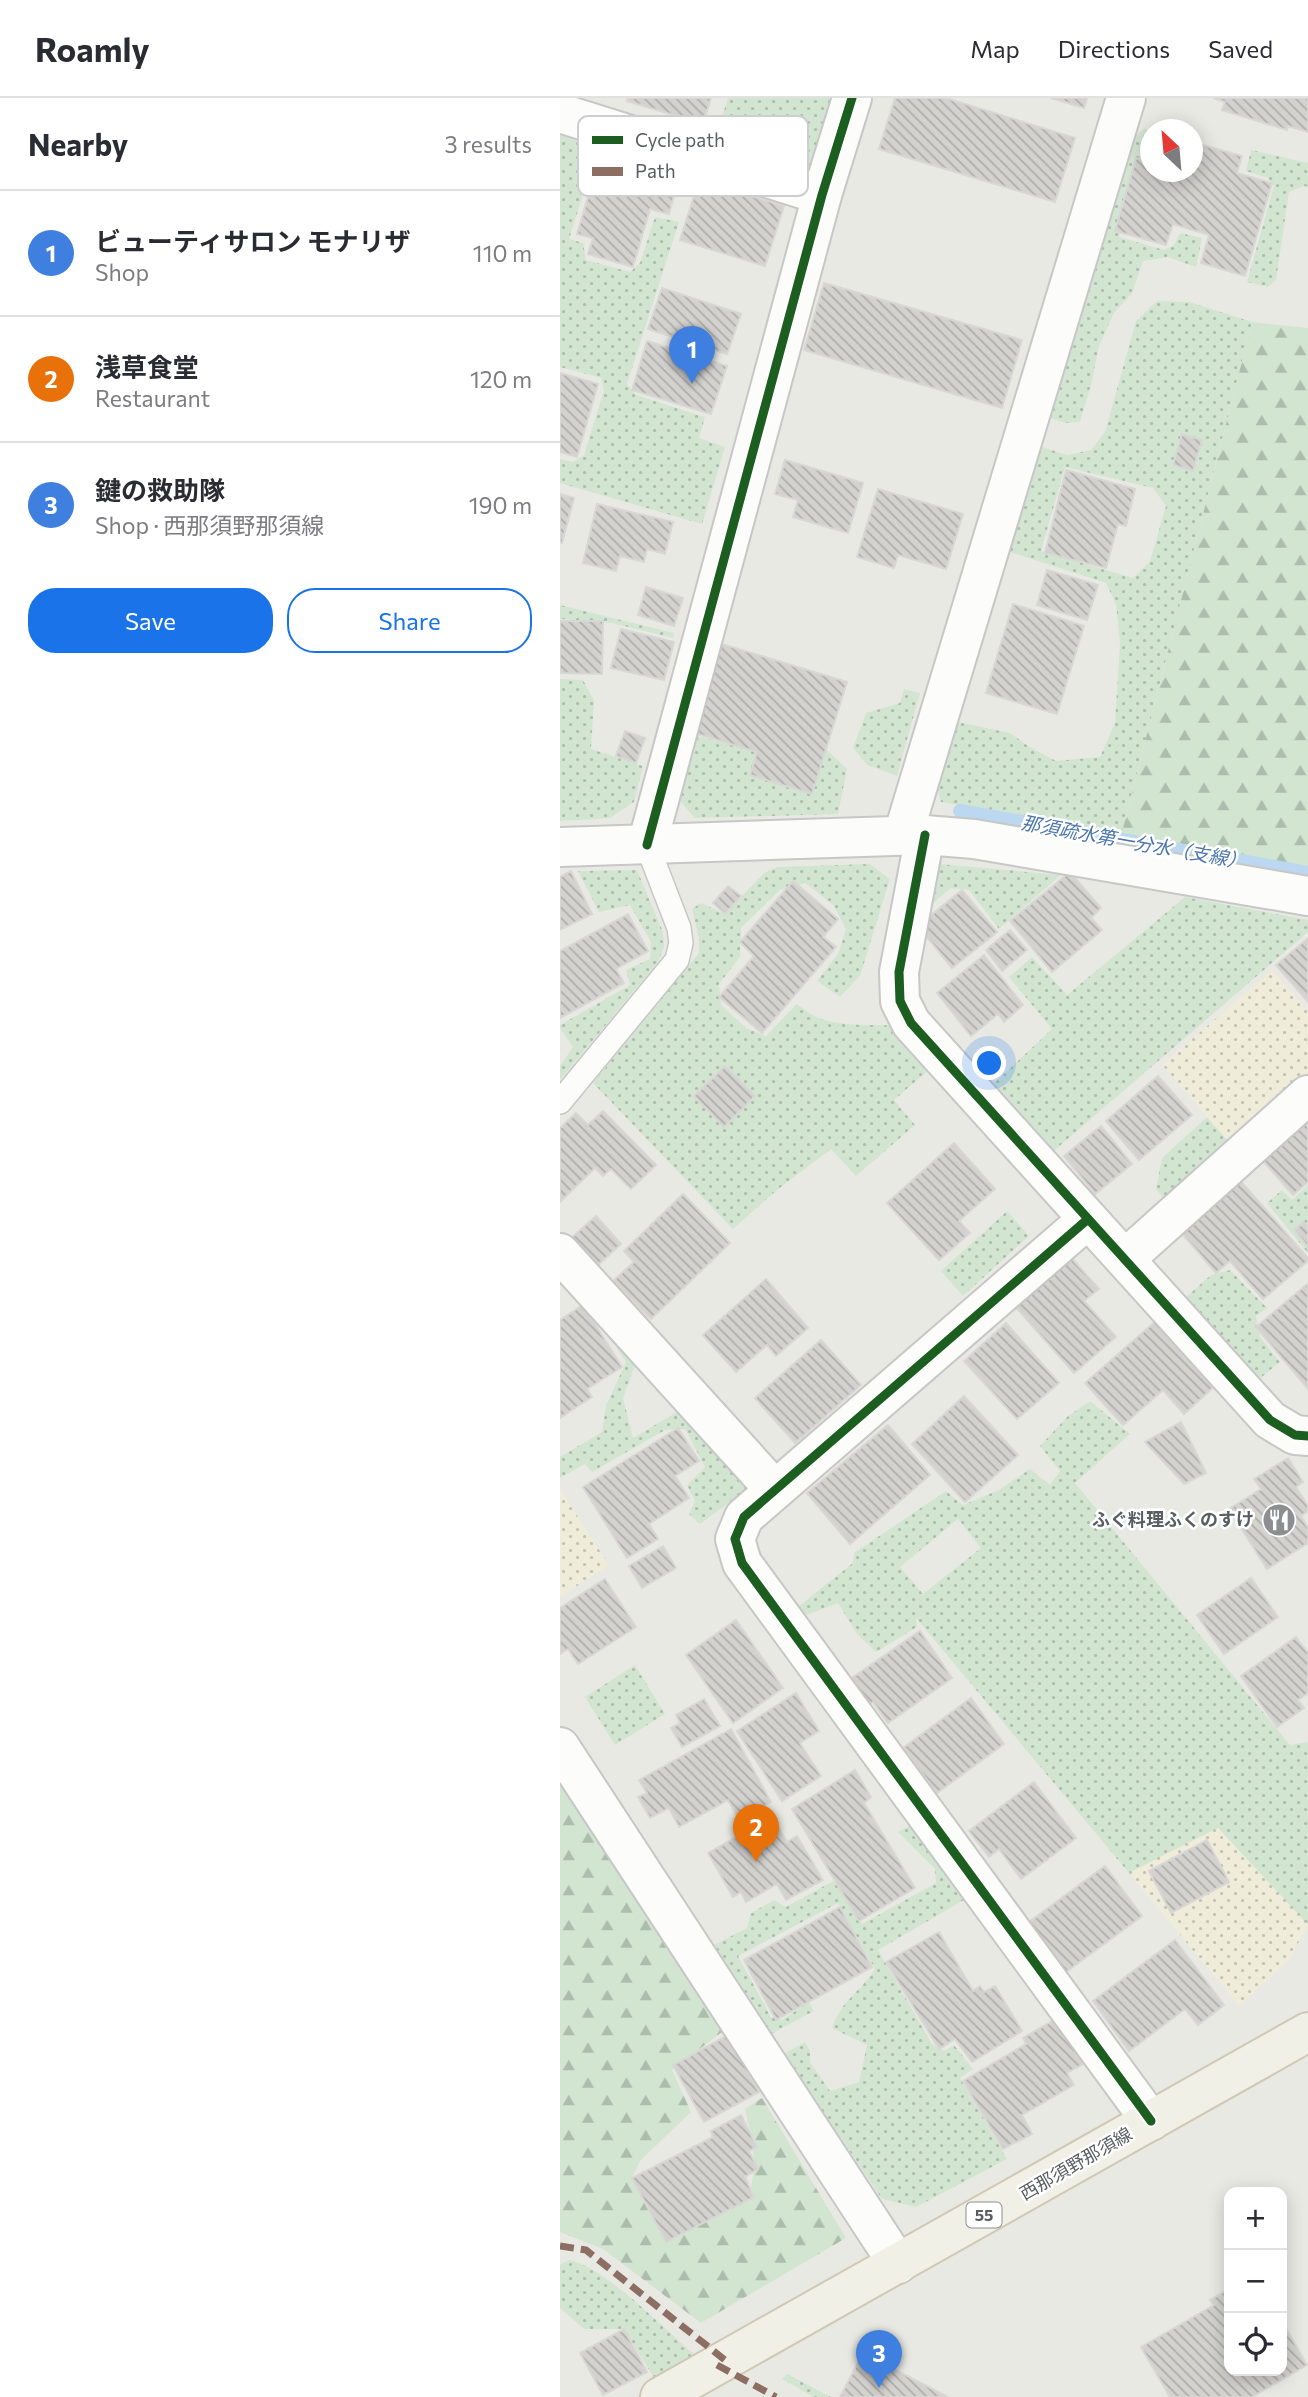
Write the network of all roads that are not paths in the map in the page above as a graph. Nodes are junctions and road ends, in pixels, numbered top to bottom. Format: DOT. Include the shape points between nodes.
graph roads {
  1 [pos="852,98"];
  2 [pos="1126,98"];
  3 [pos="560,113"];
  4 [pos="578,119"];
  5 [pos="808,191"];
  6 [pos="822,195"];
  7 [pos="914,835"];
  8 [pos="647,845"];
  9 [pos="560,847"];
  10 [pos="1308,896"];
  11 [pos="1308,1095"];
  12 [pos="560,1102"];
  13 [pos="1088,1219"];
  14 [pos="560,1253"];
  15 [pos="1125,1259"];
  16 [pos="1308,1436"];
  17 [pos="775,1490"];
  18 [pos="560,1747"];
  19 [pos="1308,2032"];
  20 [pos="1151,2121"];
  21 [pos="898,2264"];
  22 [pos="660,2397"];
  1 -- 6 [label="street"];
  2 -- 7 [label="street"];
  3 -- 4 [label="street"];
  5 -- 6 [label="street"];
  6 -- 8 [label="street"];
  7 -- 8 [label="street"];
  7 -- 10 [label="street" via="974,839"];
  7 -- 13 [label="street" via="900,1001 911,1023"];
  8 -- 9 [label="street"];
  8 -- 12 [label="lane" via="679,928 677,960"];
  11 -- 15 [label="street"];
  13 -- 15 [label="street"];
  13 -- 17 [label="street"];
  14 -- 17 [label="street"];
  15 -- 16 [label="street" via="1270,1420"];
  17 -- 20 [label="street" via="744,1517 734,1539 742,1563"];
  18 -- 21 [label="street"];
  19 -- 20 [label="main road, 西那須野那須線 / 55"];
  20 -- 21 [label="main road, 西那須野那須線 / 55"];
  21 -- 22 [label="main road, 西那須野那須線 / 55"];
}
